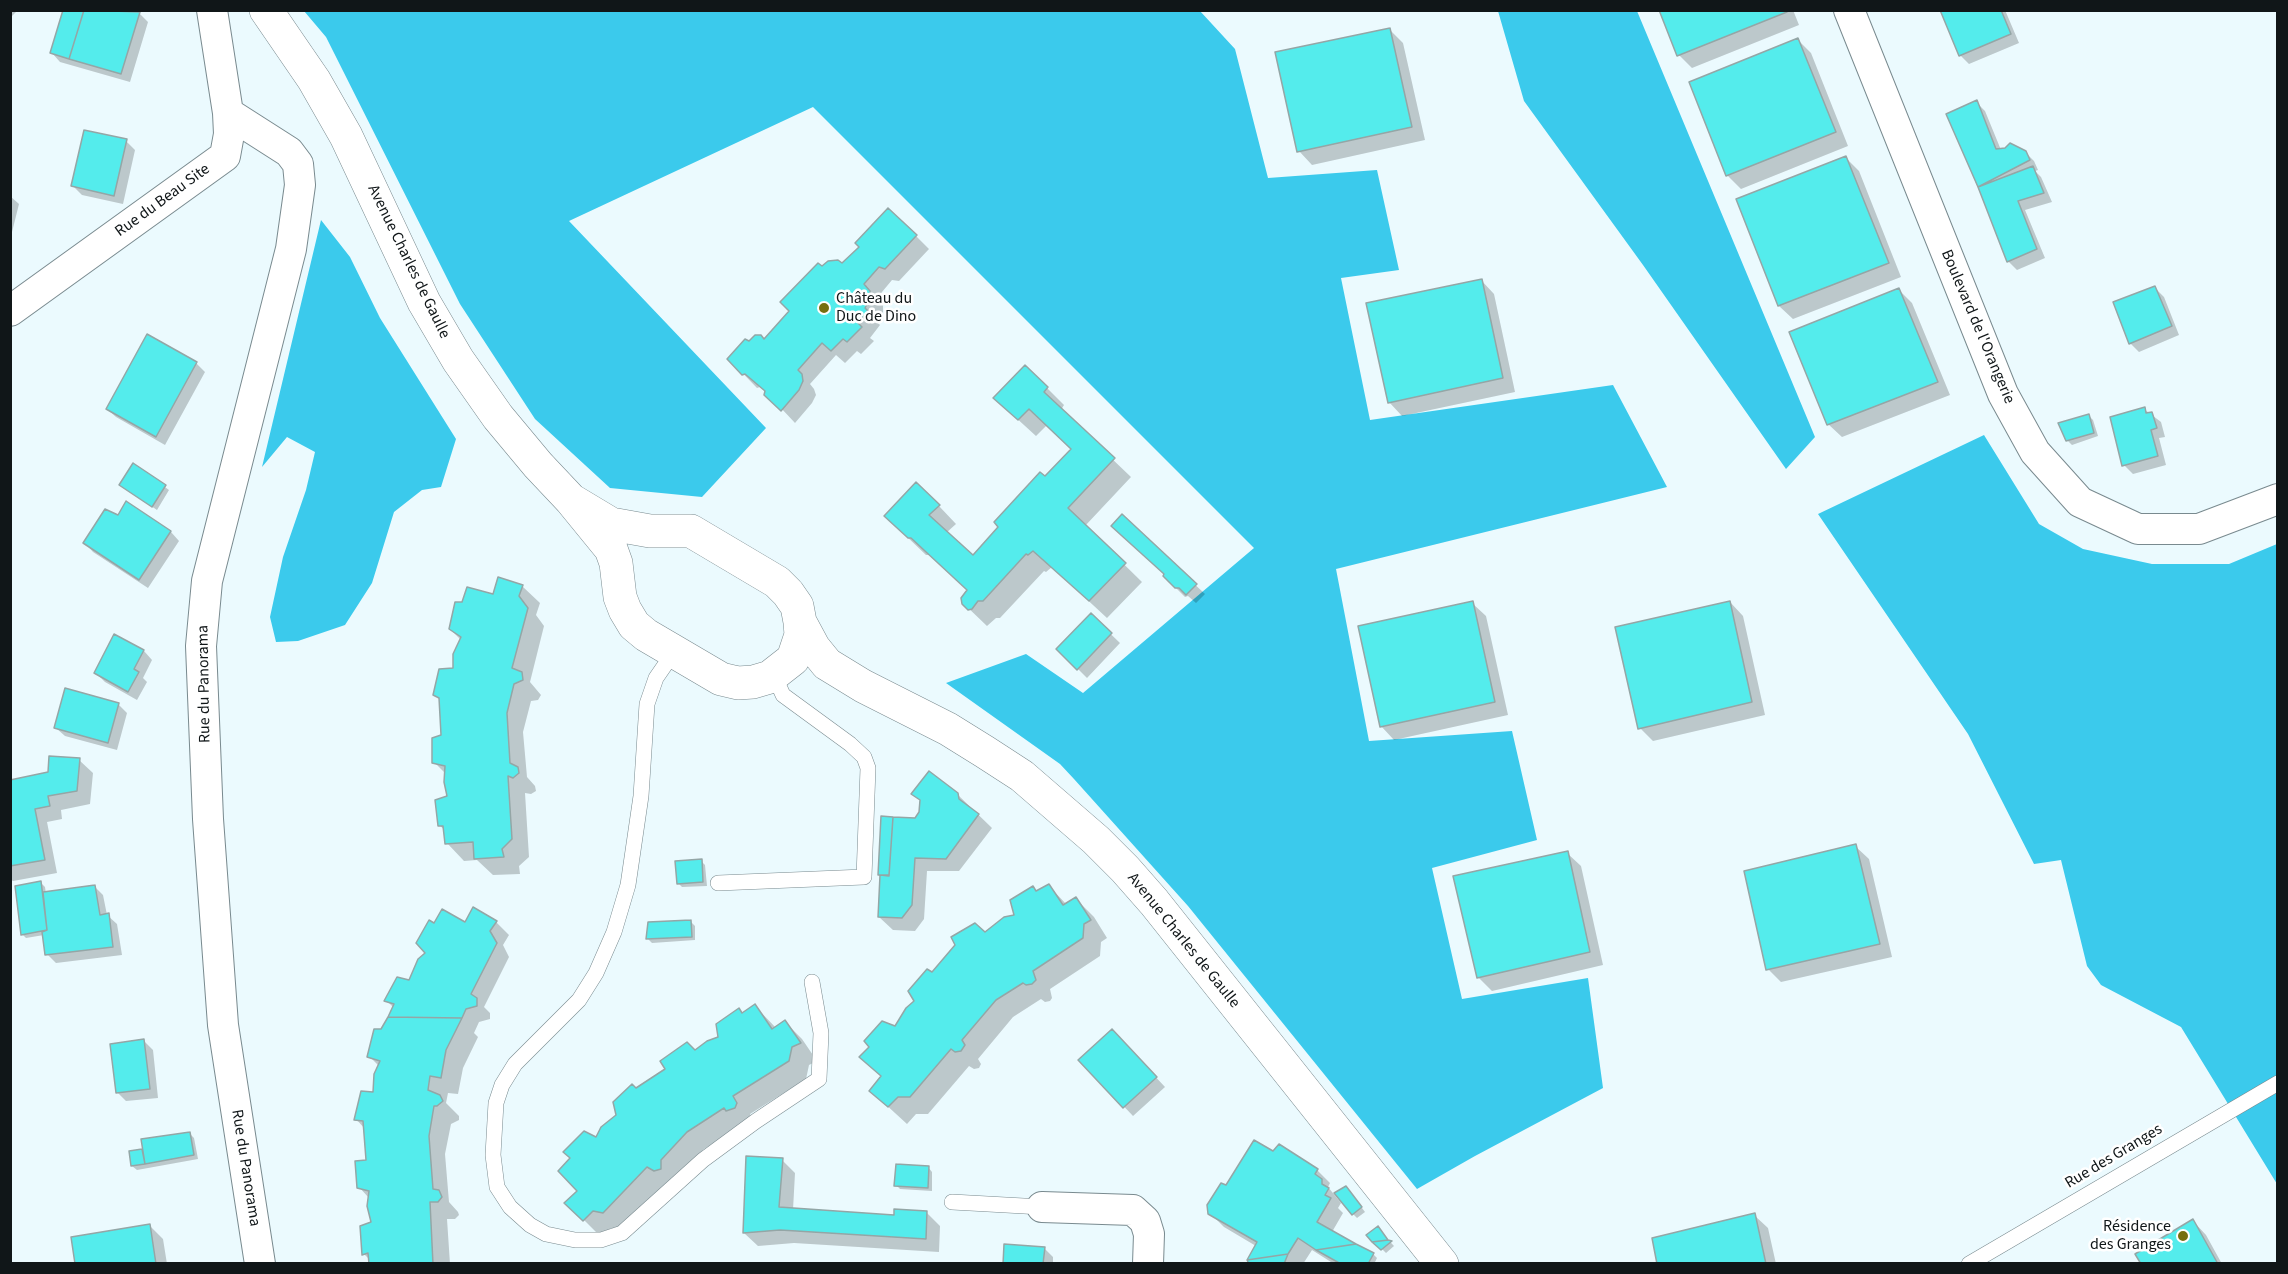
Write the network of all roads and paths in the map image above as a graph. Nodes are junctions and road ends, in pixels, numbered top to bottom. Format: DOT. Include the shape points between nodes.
graph roads {
  1 [pos="212,10"];
  2 [pos="266,10"];
  3 [pos="1849,10"];
  4 [pos="228,113"];
  5 [pos="10,311"];
  6 [pos="2277,499"];
  7 [pos="571,500"];
  8 [pos="677,530"];
  9 [pos="620,579"];
  10 [pos="800,622"];
  11 [pos="674,652"];
  12 [pos="774,675"];
  13 [pos="864,686"];
  14 [pos="718,883"];
  15 [pos="812,982"];
  16 [pos="2277,1083"];
  17 [pos="952,1202"];
  18 [pos="1042,1207"];
  19 [pos="260,1263"];
  20 [pos="1148,1263"];
  21 [pos="1440,1263"];
  22 [pos="1969,1263"];
  1 -- 4 [label="street, Rue du Beau Site"];
  2 -- 7 [label="main road, Avenue Charles de Gaulle" via="314,80 346,136 424,302 458,360 498,417"];
  3 -- 6 [label="street, Boulevard de l'Orangerie" via="2002,394 2035,452 2080,502 2138,529 2199,529"];
  4 -- 5 [label="street, Rue du Beau Site" via="225,156"];
  4 -- 19 [label="street, Rue du Panorama" via="289,152 298,164 300,185 291,249 207,581 201,646 208,819 224,1025"];
  7 -- 8 [label="main road, Avenue Charles de Gaulle" via="611,524 650,531"];
  7 -- 9 [label="main road, Avenue Charles de Gaulle" via="611,549"];
  8 -- 9 [label="main road, Avenue Charles de Gaulle" via="642,540 629,552"];
  8 -- 10 [label="main road, Avenue Charles de Gaulle" via="701,536 777,582 788,592"];
  9 -- 11 [label="main road, Avenue Charles de Gaulle" via="620,597 634,625"];
  10 -- 12 [label="main road, Avenue Charles de Gaulle" via="801,635 793,659"];
  10 -- 13 [label="main road, Avenue Charles de Gaulle" via="827,664"];
  11 -- 12 [label="main road, Avenue Charles de Gaulle" via="722,679 738,683"];
  11 -- 15 [label="lane" via="656,678 647,704 641,796 628,885 614,932 579,1000 515,1064 496,1104 493,1155 497,1187 510,1207 546,1234 601,1240 622,1233 703,1160 819,1079 821,1033"];
  12 -- 13 [label="main road, Avenue Charles de Gaulle" via="822,674"];
  12 -- 14 [label="lane" via="783,695 864,758 868,768 864,877"];
  13 -- 21 [label="main road, Avenue Charles de Gaulle" via="948,729 1022,776 1096,840 1154,902"];
  16 -- 22 [label="lane, Rue des Granges"];
  17 -- 18 [label="lane"];
  18 -- 20 [label="street" via="1133,1210 1145,1221 1149,1234"];
}
